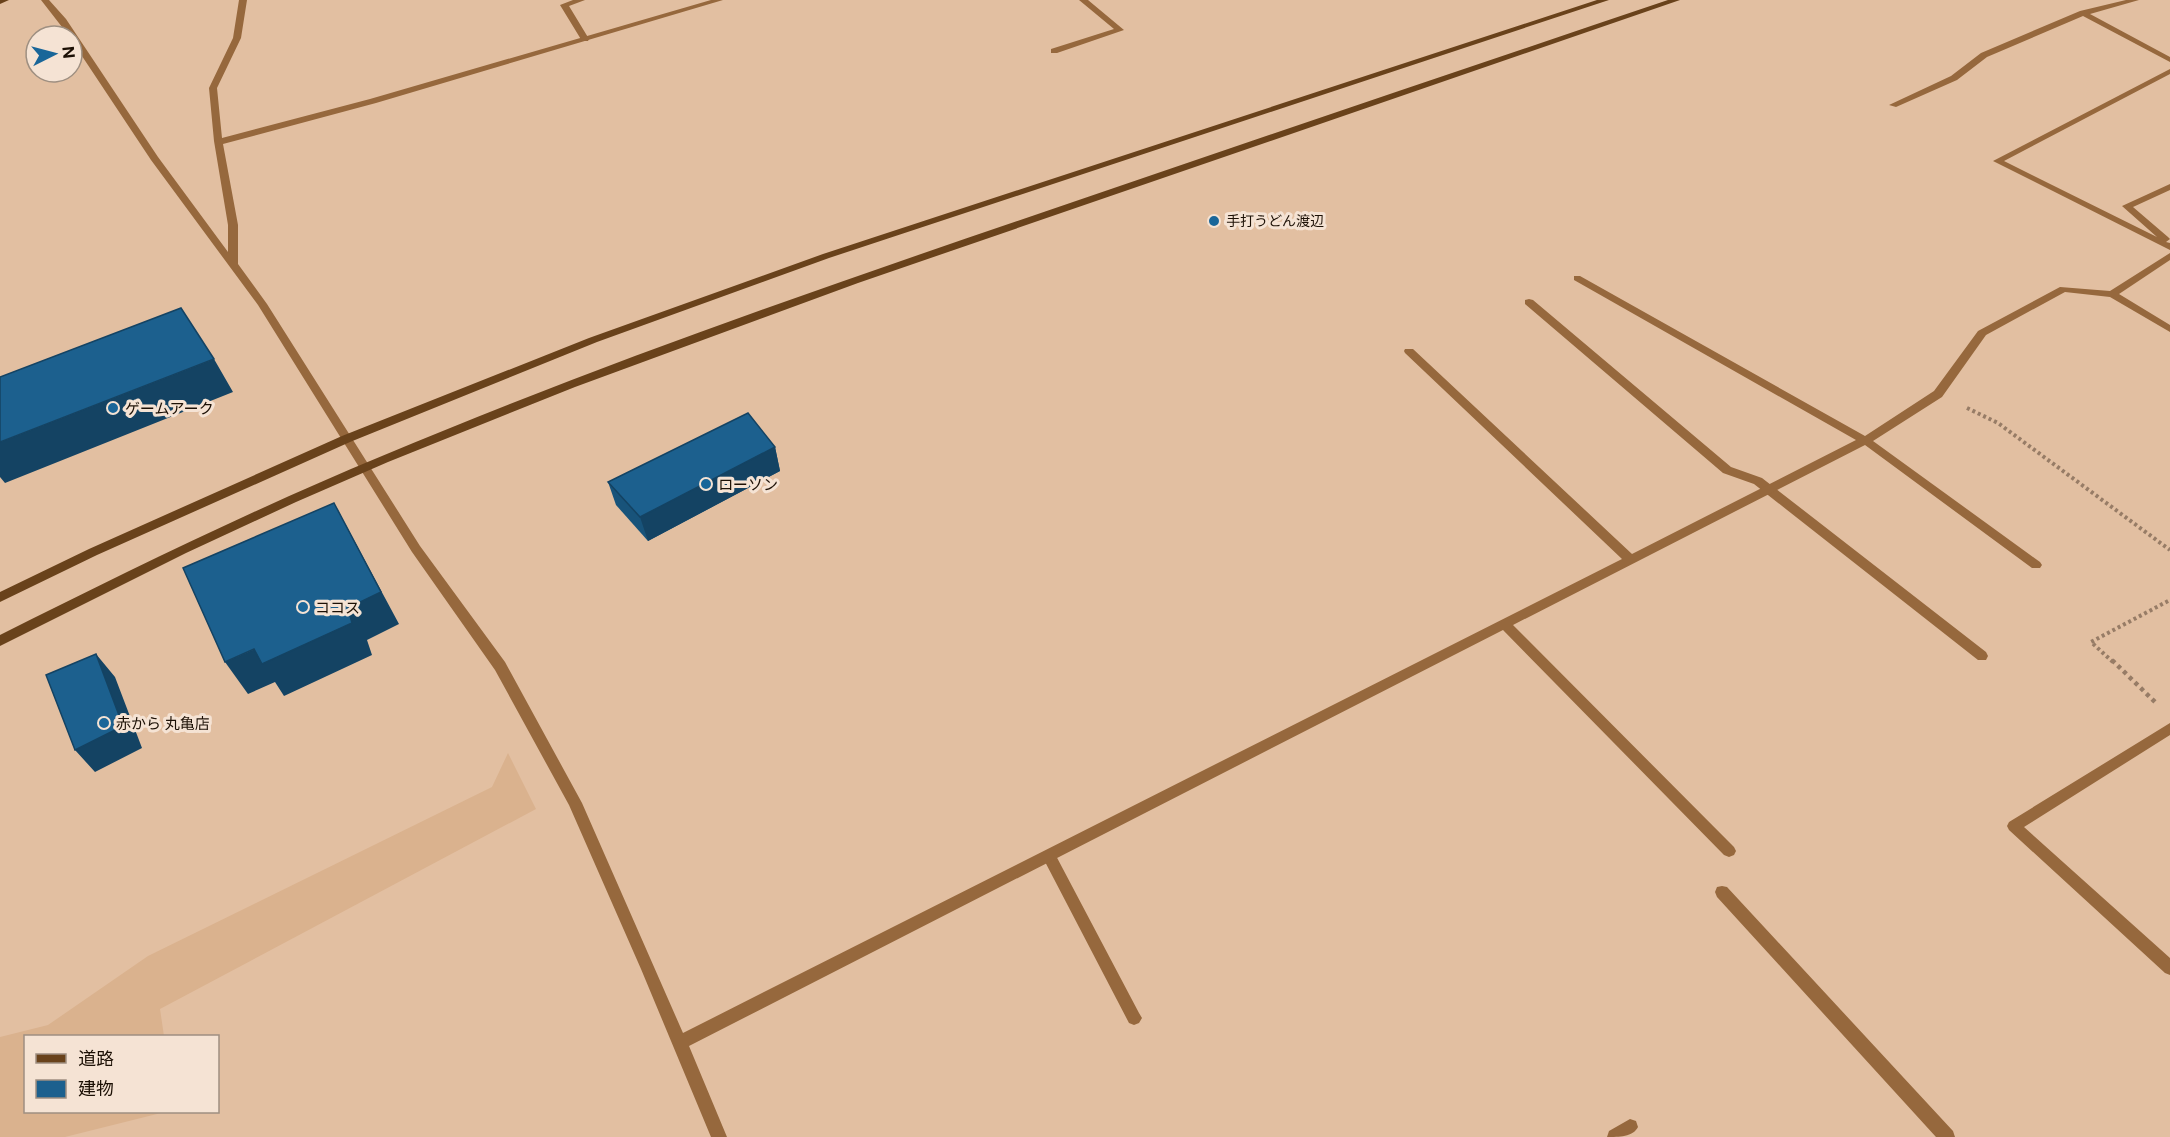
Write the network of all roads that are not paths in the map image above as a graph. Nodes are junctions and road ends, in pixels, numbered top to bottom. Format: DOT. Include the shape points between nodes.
graph roads {
  1 [pos="5,0"];
  2 [pos="45,0"];
  3 [pos="243,0"];
  4 [pos="581,0"];
  5 [pos="719,0"];
  6 [pos="1083,0"];
  7 [pos="1605,0"];
  8 [pos="1676,0"];
  9 [pos="2135,0"];
  10 [pos="0,2"];
  11 [pos="2083,13"];
  12 [pos="585,39"];
  13 [pos="1054,51"];
  14 [pos="2170,60"];
  15 [pos="2170,71"];
  16 [pos="1893,105"];
  17 [pos="219,142"];
  18 [pos="2170,188"];
  19 [pos="2170,246"];
  20 [pos="2170,256"];
  21 [pos="233,264"];
  22 [pos="1576,278"];
  23 [pos="2112,294"];
  24 [pos="1529,302"];
  25 [pos="2170,329"];
  26 [pos="1409,351"];
  27 [pos="346,439"];
  28 [pos="1866,441"];
  29 [pos="364,469"];
  30 [pos="1770,490"];
  31 [pos="1631,560"];
  32 [pos="2036,565"];
  33 [pos="0,597"];
  34 [pos="1504,624"];
  35 [pos="0,641"];
  36 [pos="1982,656"];
  37 [pos="2170,728"];
  38 [pos="1729,851"];
  39 [pos="1049,856"];
  40 [pos="1722,892"];
  41 [pos="2170,968"];
  42 [pos="1134,1018"];
  43 [pos="680,1043"];
  44 [pos="1630,1127"];
  45 [pos="719,1137"];
  46 [pos="1615,1137"];
  47 [pos="1947,1137"];
  1 -- 10 [label="street"];
  2 -- 21 [label="street"];
  3 -- 17 [label="street" via="237,38 213,88"];
  4 -- 12 [label="street" via="564,5"];
  5 -- 12 [label="street"];
  6 -- 13 [label="street" via="1120,30"];
  7 -- 27 [label="street" via="826,256 592,340"];
  8 -- 29 [label="street" via="849,282 613,368"];
  9 -- 11 [label="street"];
  11 -- 14 [label="street"];
  11 -- 16 [label="street" via="1984,55 1954,78"];
  12 -- 17 [label="street"];
  15 -- 19 [label="street" via="1997,161"];
  17 -- 21 [label="street" via="233,225"];
  18 -- 19 [label="street" via="2127,206"];
  20 -- 23 [label="street"];
  21 -- 27 [label="street"];
  22 -- 28 [label="street"];
  23 -- 25 [label="street"];
  23 -- 28 [label="street" via="2063,289 1982,333 1938,394"];
  24 -- 30 [label="street" via="1727,470 1758,481"];
  26 -- 31 [label="street"];
  27 -- 29 [label="street"];
  27 -- 33 [label="street"];
  28 -- 30 [label="street"];
  28 -- 32 [label="street"];
  29 -- 35 [label="street" via="293,498"];
  29 -- 43 [label="street" via="500,666 575,803"];
  30 -- 31 [label="street"];
  30 -- 36 [label="street"];
  31 -- 34 [label="street"];
  34 -- 38 [label="street"];
  34 -- 39 [label="street"];
  37 -- 41 [label="street" via="2014,826"];
  39 -- 42 [label="street"];
  39 -- 43 [label="street"];
  40 -- 47 [label="street"];
  43 -- 45 [label="street"];
  44 -- 46 [label="street"];
}
